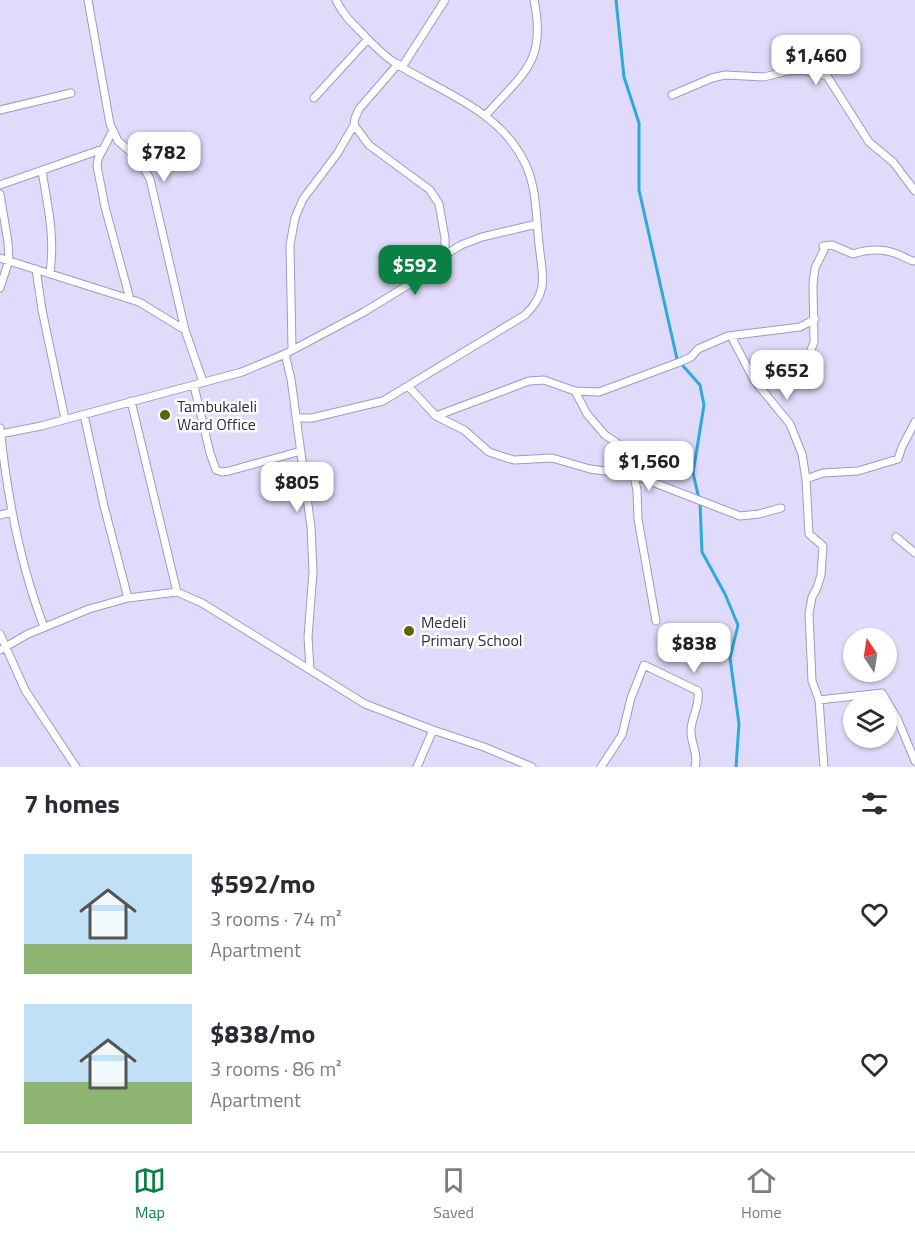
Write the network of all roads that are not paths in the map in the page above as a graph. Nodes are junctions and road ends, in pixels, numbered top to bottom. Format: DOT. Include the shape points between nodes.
graph roads {
  1 [pos="88,0"];
  2 [pos="336,0"];
  3 [pos="445,0"];
  4 [pos="534,0"];
  5 [pos="368,39"];
  6 [pos="400,65"];
  7 [pos="71,93"];
  8 [pos="672,95"];
  9 [pos="314,98"];
  10 [pos="0,110"];
  11 [pos="486,115"];
  12 [pos="354,125"];
  13 [pos="112,132"];
  14 [pos="103,149"];
  15 [pos="42,171"];
  16 [pos="0,185"];
  17 [pos="915,191"];
  18 [pos="0,194"];
  19 [pos="537,224"];
  20 [pos="445,255"];
  21 [pos="0,258"];
  22 [pos="9,260"];
  23 [pos="915,261"];
  24 [pos="36,268"];
  25 [pos="50,273"];
  26 [pos="0,288"];
  27 [pos="130,299"];
  28 [pos="815,320"];
  29 [pos="185,330"];
  30 [pos="731,336"];
  31 [pos="292,348"];
  32 [pos="285,354"];
  33 [pos="819,373"];
  34 [pos="203,382"];
  35 [pos="194,386"];
  36 [pos="408,386"];
  37 [pos="575,391"];
  38 [pos="131,401"];
  39 [pos="84,415"];
  40 [pos="436,416"];
  41 [pos="296,418"];
  42 [pos="65,419"];
  43 [pos="915,422"];
  44 [pos="0,428"];
  45 [pos="0,433"];
  46 [pos="301,451"];
  47 [pos="634,475"];
  48 [pos="806,478"];
  49 [pos="781,508"];
  50 [pos="12,512"];
  51 [pos="0,515"];
  52 [pos="896,537"];
  53 [pos="915,553"];
  54 [pos="177,592"];
  55 [pos="128,598"];
  56 [pos="656,621"];
  57 [pos="44,627"];
  58 [pos="0,634"];
  59 [pos="3,648"];
  60 [pos="310,669"];
  61 [pos="819,700"];
  62 [pos="433,730"];
  63 [pos="915,761"];
  64 [pos="76,767"];
  65 [pos="417,767"];
  66 [pos="532,767"];
  67 [pos="601,767"];
  68 [pos="695,767"];
  69 [pos="824,767"];
  1 -- 13 [label="street"];
  2 -- 5 [label="street" via="345,17"];
  3 -- 6 [label="street"];
  4 -- 11 [label="street" via="535,56 521,78"];
  5 -- 6 [label="street"];
  5 -- 9 [label="street"];
  6 -- 11 [label="street"];
  6 -- 12 [label="street" via="359,109"];
  7 -- 10 [label="street"];
  8 -- 17 [label="street" via="725,75 764,77 803,70 827,76 869,142 893,162"];
  11 -- 19 [label="street" via="526,164 534,190"];
  12 -- 20 [label="street" via="369,145 430,190 439,204"];
  12 -- 31 [label="street" via="295,218 290,245"];
  13 -- 14 [label="street"];
  13 -- 29 [label="street" via="138,158 150,179"];
  14 -- 15 [label="street"];
  14 -- 27 [label="street" via="97,166"];
  15 -- 16 [label="street"];
  15 -- 25 [label="street" via="53,235"];
  18 -- 22 [label="street"];
  19 -- 20 [label="street" via="482,237"];
  19 -- 36 [label="street" via="543,283 536,304 525,315"];
  20 -- 31 [label="street" via="413,282 364,312"];
  21 -- 22 [label="street"];
  22 -- 24 [label="street"];
  22 -- 26 [label="street"];
  23 -- 28 [label="street" via="880,250 853,254 832,245 823,246 813,285"];
  24 -- 25 [label="street"];
  24 -- 42 [label="street"];
  25 -- 27 [label="street"];
  27 -- 29 [label="street"];
  28 -- 30 [label="street" via="800,327"];
  28 -- 33 [label="street" via="809,355 810,363"];
  29 -- 34 [label="street"];
  30 -- 37 [label="street" via="698,349 691,357 607,390"];
  30 -- 48 [label="street" via="754,380 790,424"];
  31 -- 32 [label="street"];
  32 -- 34 [label="street" via="242,372"];
  32 -- 41 [label="street"];
  34 -- 35 [label="street"];
  35 -- 38 [label="street"];
  35 -- 46 [label="street" via="216,470 229,471"];
  36 -- 40 [label="street"];
  36 -- 41 [label="street" via="383,401 312,418"];
  37 -- 40 [label="street" via="544,380 529,381"];
  37 -- 47 [label="street" via="587,414 605,435 623,447"];
  38 -- 39 [label="street"];
  38 -- 54 [label="street"];
  39 -- 42 [label="street"];
  39 -- 55 [label="street"];
  40 -- 47 [label="street" via="464,430 489,452 514,460 552,458 590,470"];
  41 -- 46 [label="street"];
  42 -- 45 [label="street"];
  43 -- 48 [label="street" via="898,459 858,471"];
  44 -- 45 [label="street"];
  45 -- 50 [label="street"];
  46 -- 60 [label="street" via="314,572 308,637"];
  47 -- 49 [label="street" via="740,516"];
  47 -- 56 [label="street"];
  48 -- 61 [label="street" via="809,534 823,546 821,575 809,614 812,681"];
  50 -- 51 [label="street"];
  50 -- 57 [label="street"];
  52 -- 53 [label="street"];
  54 -- 55 [label="street"];
  54 -- 60 [label="street" via="202,603"];
  55 -- 57 [label="street"];
  57 -- 59 [label="street"];
  58 -- 59 [label="street"];
  59 -- 64 [label="street" via="25,690"];
  60 -- 62 [label="street" via="365,704"];
  61 -- 63 [label="street" via="882,693"];
  61 -- 69 [label="street"];
  62 -- 65 [label="street"];
  62 -- 66 [label="street"];
  67 -- 68 [label="street" via="622,735 644,665 698,691 691,729 698,758"];
}
